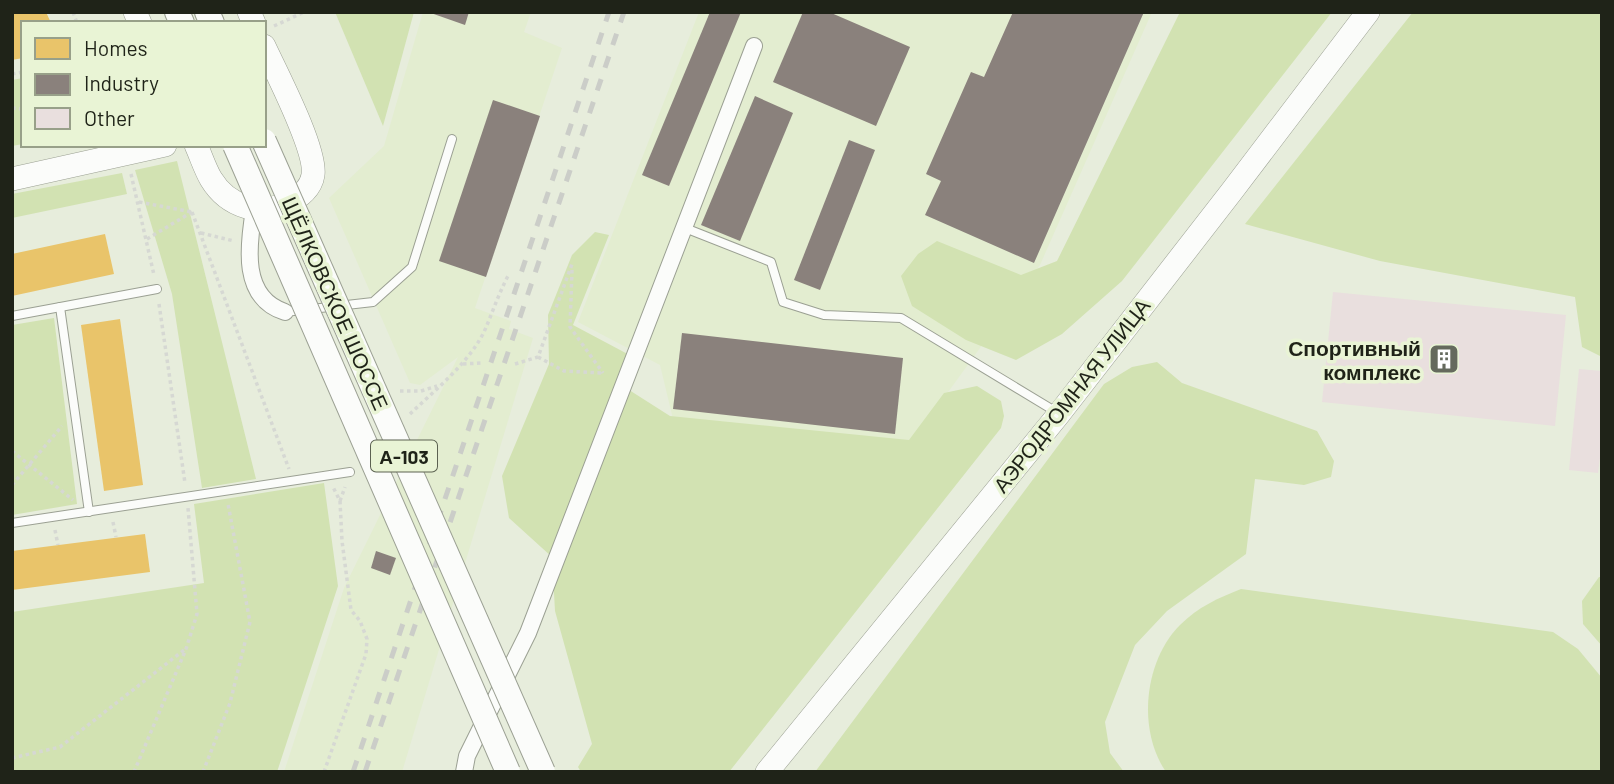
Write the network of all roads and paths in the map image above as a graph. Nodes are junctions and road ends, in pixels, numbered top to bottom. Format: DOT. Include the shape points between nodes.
graph roads {
  1 [pos="304,12"];
  2 [pos="1368,12"];
  3 [pos="266,31"];
  4 [pos="266,40"];
  5 [pos="754,46"];
  6 [pos="452,139"];
  7 [pos="266,146"];
  8 [pos="156,147"];
  9 [pos="197,147"];
  10 [pos="236,147"];
  11 [pos="130,168"];
  12 [pos="12,179"];
  13 [pos="138,202"];
  14 [pos="254,210"];
  15 [pos="192,212"];
  16 [pos="685,228"];
  17 [pos="200,233"];
  18 [pos="147,239"];
  19 [pos="240,245"];
  20 [pos="508,276"];
  21 [pos="158,289"];
  22 [pos="60,307"];
  23 [pos="285,312"];
  24 [pos="12,316"];
  25 [pos="538,357"];
  26 [pos="463,363"];
  27 [pos="481,363"];
  28 [pos="515,364"];
  29 [pos="603,373"];
  30 [pos="628,374"];
  31 [pos="75,412"];
  32 [pos="1059,414"];
  33 [pos="402,421"];
  34 [pos="12,451"];
  35 [pos="29,465"];
  36 [pos="350,472"];
  37 [pos="328,475"];
  38 [pos="293,481"];
  39 [pos="12,485"];
  40 [pos="225,492"];
  41 [pos="187,498"];
  42 [pos="340,501"];
  43 [pos="89,512"];
  44 [pos="12,523"];
  45 [pos="186,649"];
  46 [pos="12,758"];
  47 [pos="134,772"];
  48 [pos="203,772"];
  49 [pos="324,772"];
  50 [pos="464,772"];
  51 [pos="508,772"];
  52 [pos="543,772"];
  53 [pos="767,772"];
  1 -- 3 [label="path"];
  2 -- 32 [label="street, АЭРОДРОМНАЯ УЛИЦА"];
  4 -- 14 [label="street" via="309,147 313,175 308,187 290,202 266,211"];
  5 -- 16 [label="street"];
  6 -- 23 [label="lane" via="412,267 373,302"];
  7 -- 52 [label="main road, ЩЁЛКОВСКОЕ ШОССЕ / А-103, bridge"];
  8 -- 12 [label="street"];
  9 -- 14 [label="street" via="211,180 224,195"];
  10 -- 51 [label="main road, ЩЁЛКОВСКОЕ ШОССЕ / А-103, bridge"];
  11 -- 13 [label="path"];
  13 -- 15 [label="path"];
  13 -- 18 [label="path"];
  14 -- 23 [label="street" via="250,245 253,285 263,299"];
  15 -- 17 [label="path"];
  15 -- 18 [label="path"];
  16 -- 30 [label="street"];
  16 -- 32 [label="lane" via="771,262 783,302 824,315 901,318"];
  17 -- 19 [label="path"];
  17 -- 38 [label="path"];
  18 -- 21 [label="path"];
  20 -- 26 [label="path" via="483,334"];
  21 -- 22 [label="lane"];
  21 -- 41 [label="path"];
  22 -- 24 [label="lane"];
  22 -- 31 [label="lane"];
  25 -- 28 [label="path"];
  25 -- 29 [label="path" via="564,371"];
  25 -- 29 [label="path" via="572,264 570,327"];
  26 -- 27 [label="path"];
  26 -- 33 [label="path"];
  29 -- 30 [label="path"];
  30 -- 50 [label="street" via="528,633 467,756"];
  31 -- 35 [label="path"];
  31 -- 43 [label="lane"];
  32 -- 53 [label="street, АЭРОДРОМНАЯ УЛИЦА"];
  34 -- 35 [label="path"];
  35 -- 39 [label="path"];
  35 -- 43 [label="path"];
  36 -- 37 [label="lane"];
  36 -- 42 [label="path"];
  37 -- 38 [label="lane"];
  37 -- 42 [label="path"];
  38 -- 40 [label="lane"];
  40 -- 41 [label="lane"];
  40 -- 48 [label="path" via="250,622 230,704"];
  41 -- 43 [label="lane"];
  41 -- 45 [label="path" via="197,614"];
  42 -- 49 [label="path" via="351,610 367,639 366,654"];
  43 -- 44 [label="lane"];
  45 -- 46 [label="path" via="60,747"];
  45 -- 47 [label="path"];
}
